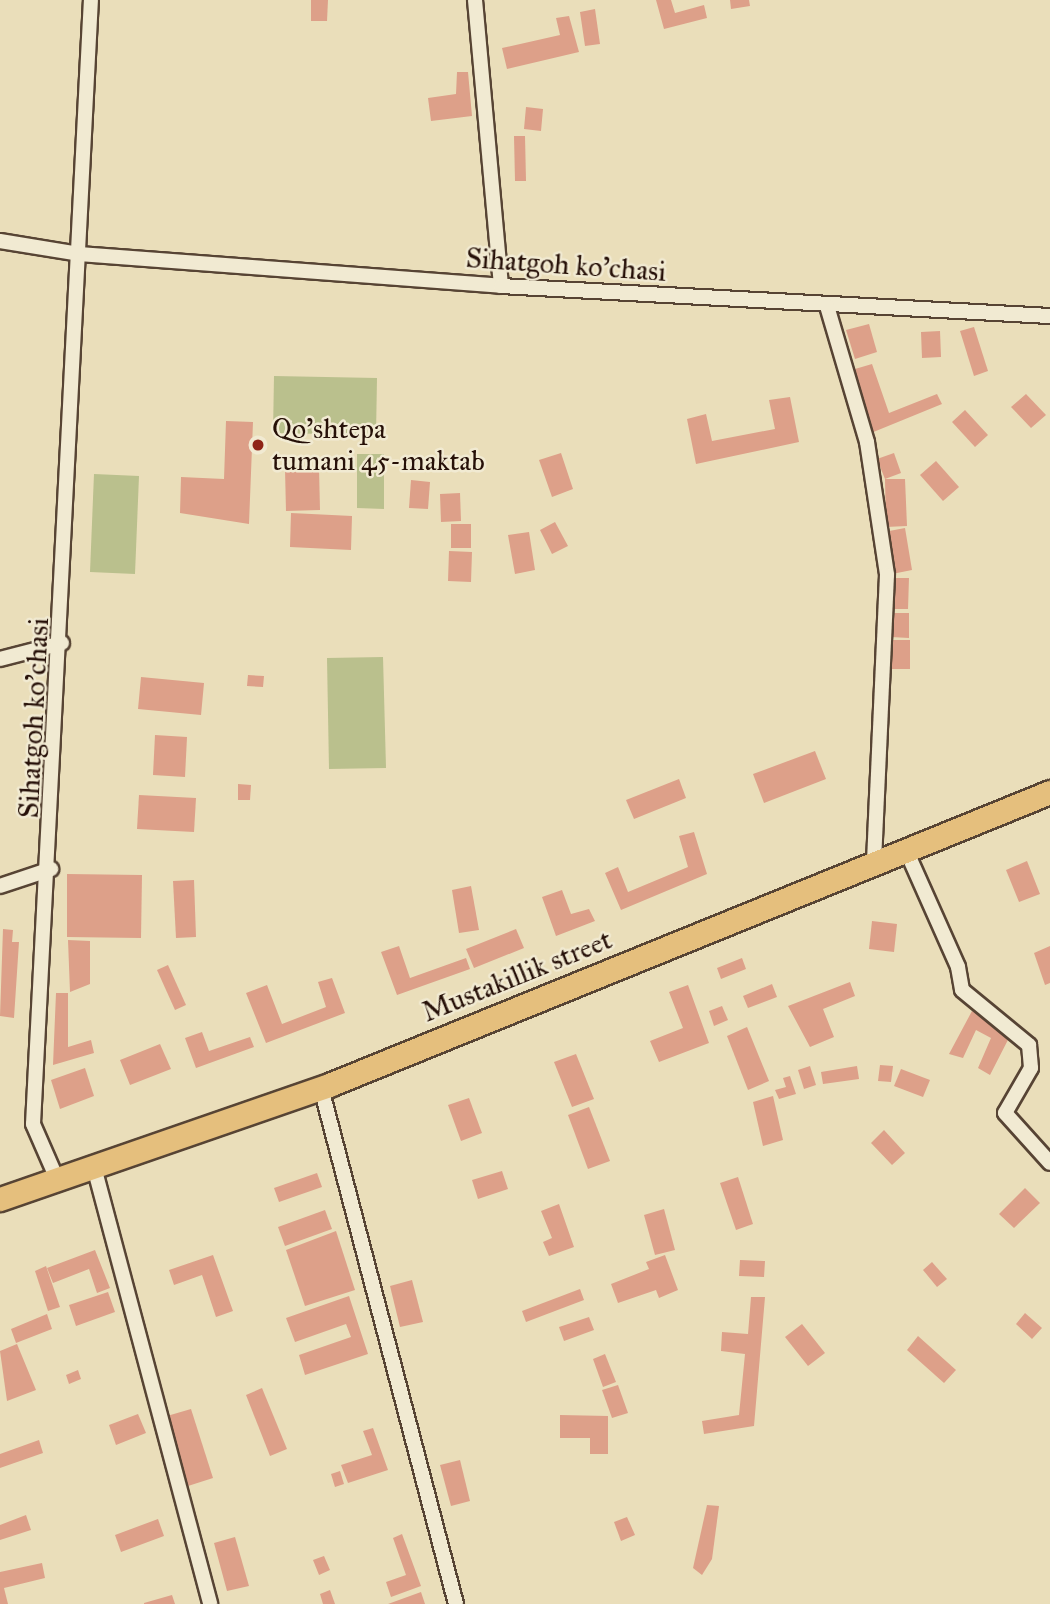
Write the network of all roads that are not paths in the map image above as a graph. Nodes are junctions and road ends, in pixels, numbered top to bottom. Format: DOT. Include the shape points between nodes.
graph roads {
  1 [pos="91,0"];
  2 [pos="475,0"];
  3 [pos="0,242"];
  4 [pos="79,254"];
  5 [pos="501,286"];
  6 [pos="827,306"];
  7 [pos="1050,316"];
  8 [pos="62,643"];
  9 [pos="0,659"];
  10 [pos="1050,792"];
  11 [pos="906,850"];
  12 [pos="874,863"];
  13 [pos="51,869"];
  14 [pos="0,886"];
  15 [pos="321,1088"];
  16 [pos="1050,1164"];
  17 [pos="94,1167"];
  18 [pos="57,1179"];
  19 [pos="0,1199"];
  20 [pos="210,1604"];
  21 [pos="456,1604"];
  1 -- 4 [label="street, Sihatgoh ko'chasi"];
  2 -- 5 [label="street"];
  3 -- 4 [label="street, Sihatgoh ko'chasi"];
  4 -- 5 [label="street, Sihatgoh ko'chasi"];
  4 -- 8 [label="street, Sihatgoh ko'chasi"];
  5 -- 6 [label="street, Sihatgoh ko'chasi"];
  6 -- 7 [label="street, Sihatgoh ko'chasi"];
  6 -- 12 [label="street" via="867,442 887,575"];
  8 -- 9 [label="street"];
  8 -- 13 [label="street, Sihatgoh ko'chasi"];
  10 -- 11 [label="main road, Mustakillik street"];
  11 -- 12 [label="main road, Mustakillik street"];
  11 -- 16 [label="street" via="958,967 962,990 1029,1045 1031,1068 1005,1113"];
  12 -- 15 [label="main road, Mustakillik street"];
  13 -- 14 [label="street"];
  13 -- 18 [label="street, Sihatgoh ko'chasi" via="33,1124"];
  15 -- 17 [label="main road, Mustakillik street"];
  15 -- 21 [label="street"];
  17 -- 18 [label="main road, Mustakillik street"];
  17 -- 20 [label="street"];
  18 -- 19 [label="main road, Mustakillik street"];
}
